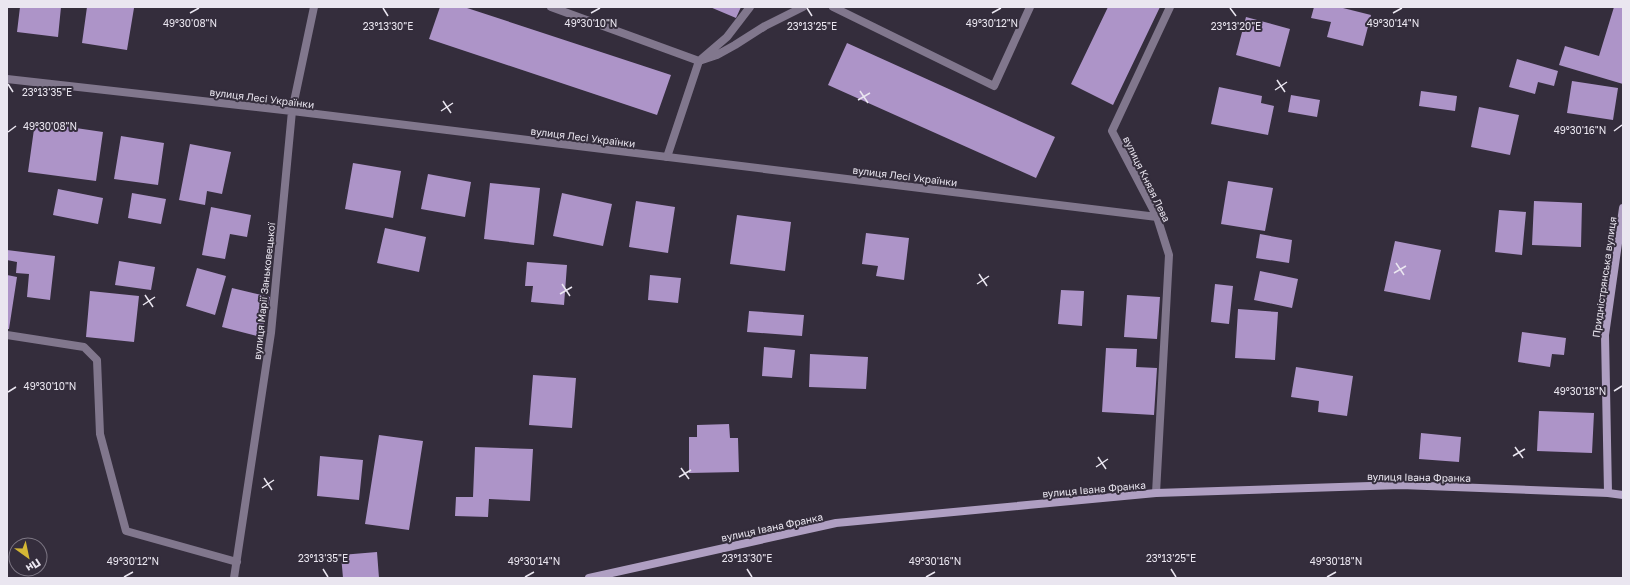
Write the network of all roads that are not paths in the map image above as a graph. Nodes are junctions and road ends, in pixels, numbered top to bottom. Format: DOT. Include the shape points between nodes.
graph roads {
  1 [pos="314,7"];
  2 [pos="551,7"];
  3 [pos="750,7"];
  4 [pos="803,7"];
  5 [pos="833,7"];
  6 [pos="1030,7"];
  7 [pos="1170,7"];
  8 [pos="699,61"];
  9 [pos="7,78"];
  10 [pos="292,111"];
  11 [pos="667,157"];
  12 [pos="1623,208"];
  13 [pos="1157,217"];
  14 [pos="7,335"];
  15 [pos="1156,493"];
  16 [pos="1608,493"];
  17 [pos="1623,496"];
  18 [pos="237,562"];
  19 [pos="610,575"];
  20 [pos="234,578"];
  21 [pos="589,578"];
  1 -- 10 [label="street, вулиця Марії Заньковецької"];
  2 -- 8 [label="street"];
  3 -- 8 [label="street" via="727,37"];
  4 -- 8 [label="street" via="729,48"];
  5 -- 6 [label="street" via="994,86"];
  7 -- 13 [label="street, вулиця Князя Лева" via="1112,131"];
  8 -- 11 [label="street"];
  9 -- 10 [label="street, вулиця Лесі Українки"];
  10 -- 11 [label="street, вулиця Лесі Українки"];
  10 -- 18 [label="street, вулиця Марії Заньковецької" via="271,333"];
  11 -- 13 [label="street, вулиця Лесі Українки"];
  12 -- 16 [label="main road, Придністрянська вулиця" via="1605,335"];
  13 -- 15 [label="street, вулиця Князя Лева" via="1169,255"];
  14 -- 18 [label="street" via="84,347 98,360 100,434 126,531"];
  15 -- 16 [label="main road, вулиця Івана Франка" via="1401,485"];
  15 -- 19 [label="main road, вулиця Івана Франка" via="836,523"];
  16 -- 17 [label="main road, вулиця Івана Франка"];
  18 -- 20 [label="street, вулиця Марії Заньковецької"];
  19 -- 21 [label="main road, вулиця Івана Франка"];
}
